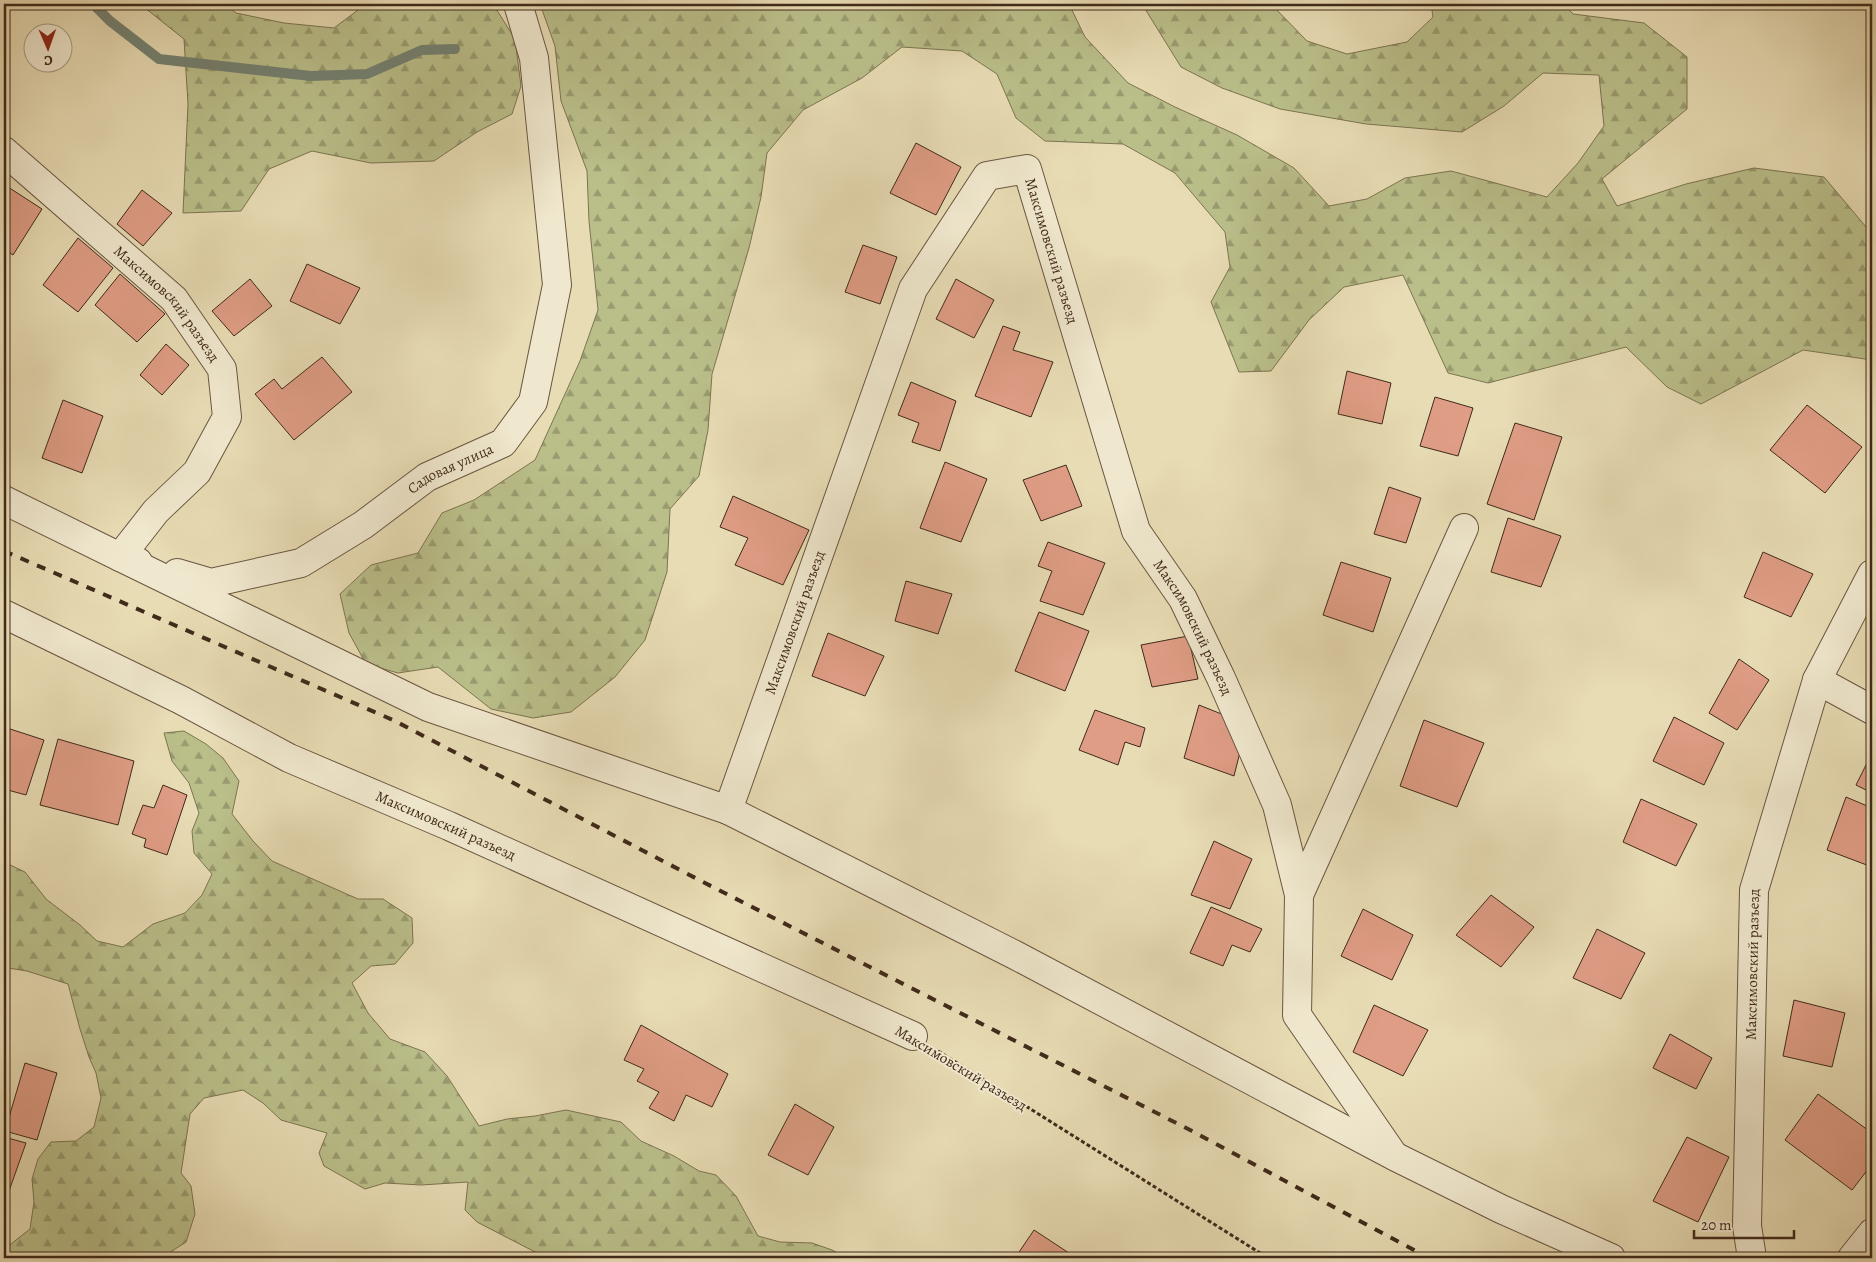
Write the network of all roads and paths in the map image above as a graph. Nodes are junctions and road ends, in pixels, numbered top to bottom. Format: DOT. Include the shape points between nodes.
graph roads {
  1 [pos="518,4"];
  2 [pos="4,151"];
  3 [pos="4,500"];
  4 [pos="1464,528"];
  5 [pos="120,557"];
  6 [pos="1872,574"];
  7 [pos="6,618"];
  8 [pos="1817,680"];
  9 [pos="1872,710"];
  10 [pos="728,810"];
  11 [pos="1299,895"];
  12 [pos="914,1036"];
  13 [pos="1394,1156"];
  14 [pos="1872,1233"];
  15 [pos="1268,1258"];
  16 [pos="1611,1258"];
  17 [pos="1752,1258"];
  18 [pos="1852,1258"];
  1 -- 5 [label="street, Садовая улица" via="534,58 558,285 533,402 503,443 427,477 363,525 301,563 211,582"];
  2 -- 5 [label="street, Максимовский разъезд" via="174,299 222,369 228,417 197,472 156,511"];
  3 -- 5 [label="street, Максимовский разъезд"];
  4 -- 11 [label="street, Максимовский разъезд"];
  5 -- 10 [label="street, Максимовский разъезд" via="428,708"];
  6 -- 8 [label="street, Максимовский разъезд"];
  7 -- 12 [label="street, Максимовский разъезд" via="181,700 289,758 449,826"];
  8 -- 9 [label="street"];
  8 -- 17 [label="street, Максимовский разъезд" via="1754,890 1747,1226"];
  10 -- 11 [label="street, Максимовский разъезд" via="913,288 987,176 1027,169 1136,531 1183,600 1221,678 1277,805"];
  10 -- 13 [label="street, Максимовский разъезд" via="1015,955"];
  11 -- 13 [label="street, Максимовский разъезд" via="1297,1015"];
  12 -- 15 [label="path, Максимовский разъезд"];
  13 -- 16 [label="street, Максимовский разъезд"];
  14 -- 18 [label="street"];
}
